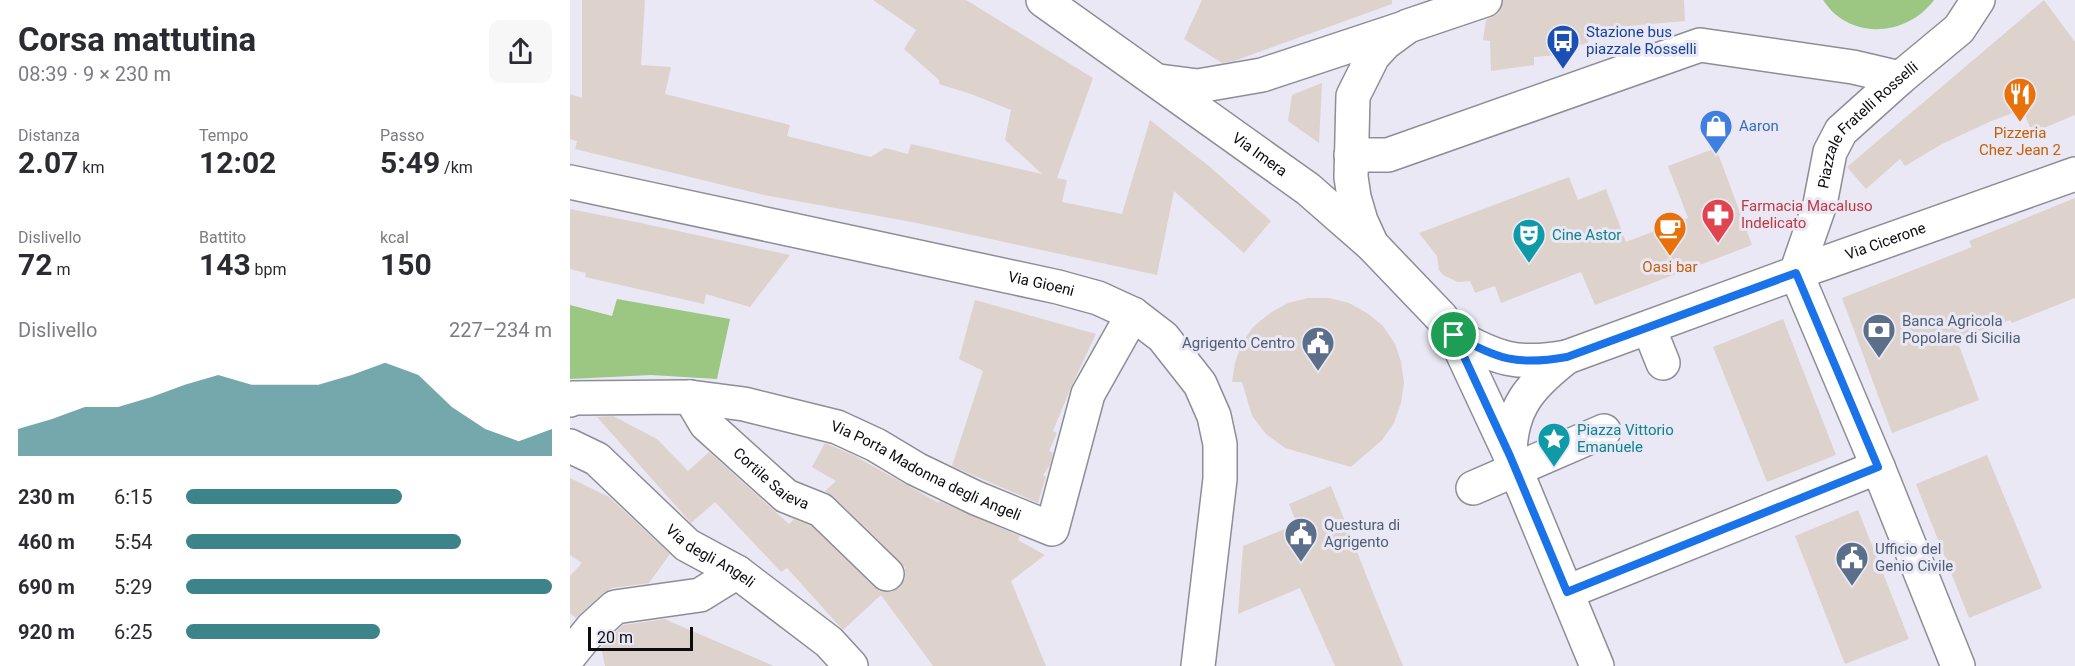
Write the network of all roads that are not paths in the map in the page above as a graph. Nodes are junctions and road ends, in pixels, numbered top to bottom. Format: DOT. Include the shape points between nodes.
graph roads {
  1 [pos="1485,0"];
  2 [pos="1978,0"];
  3 [pos="1052,3"];
  4 [pos="1408,27"];
  5 [pos="1900,78"];
  6 [pos="1159,81"];
  7 [pos="1351,155"];
  8 [pos="2075,174"];
  9 [pos="570,182"];
  10 [pos="1372,245"];
  11 [pos="1796,273"];
  12 [pos="1133,314"];
  13 [pos="1649,328"];
  14 [pos="1454,335"];
  15 [pos="1567,357"];
  16 [pos="1663,363"];
  17 [pos="690,398"];
  18 [pos="570,400"];
  19 [pos="1604,431"];
  20 [pos="570,446"];
  21 [pos="1513,463"];
  22 [pos="1878,467"];
  23 [pos="1473,488"];
  24 [pos="737,572"];
  25 [pos="888,574"];
  26 [pos="1567,592"];
  27 [pos="570,655"];
  28 [pos="851,666"];
  29 [pos="1198,666"];
  30 [pos="1597,666"];
  31 [pos="1958,666"];
  1 -- 4 [label="street"];
  2 -- 5 [label="street, Piazzale Fratelli Rosselli" via="1959,29"];
  3 -- 6 [label="street, Via Imera"];
  4 -- 6 [label="street" via="1262,75 1198,86"];
  4 -- 7 [label="street" via="1372,56 1362,74 1353,96"];
  5 -- 7 [label="street" via="1853,67 1700,45 1388,155"];
  5 -- 11 [label="street, Piazzale Fratelli Rosselli" via="1841,131 1835,141 1820,204"];
  6 -- 10 [label="street, Via Imera" via="1308,189"];
  7 -- 10 [label="street" via="1354,198"];
  8 -- 11 [label="street, Via Cicerone"];
  9 -- 12 [label="street, Via Gioeni" via="1058,286"];
  10 -- 14 [label="street, Via Imera"];
  11 -- 13 [label="street, Via Cicerone"];
  11 -- 22 [label="street"];
  12 -- 17 [label="street, Via Porta Madonna degli Angeli" via="1088,394 1052,529 976,498 837,427 744,404"];
  12 -- 29 [label="street, Via Gioeni" via="1163,337 1200,384 1214,416 1220,444 1220,479"];
  13 -- 15 [label="street"];
  13 -- 16 [label="street"];
  14 -- 15 [label="street" via="1509,359"];
  14 -- 21 [label="street"];
  15 -- 21 [label="street" via="1532,388 1520,407 1512,423"];
  17 -- 18 [label="street, Via Porta Madonna degli Angeli"];
  17 -- 25 [label="street, Cortile Saieva" via="706,424 786,496 821,510"];
  19 -- 21 [label="street"];
  20 -- 24 [label="street, Via degli Angeli" via="597,459 687,545"];
  21 -- 23 [label="street"];
  21 -- 26 [label="street"];
  22 -- 26 [label="street"];
  22 -- 31 [label="street"];
  24 -- 27 [label="street" via="700,595 615,607"];
  24 -- 28 [label="street, Via degli Angeli" via="828,642"];
  26 -- 30 [label="street"];
}
